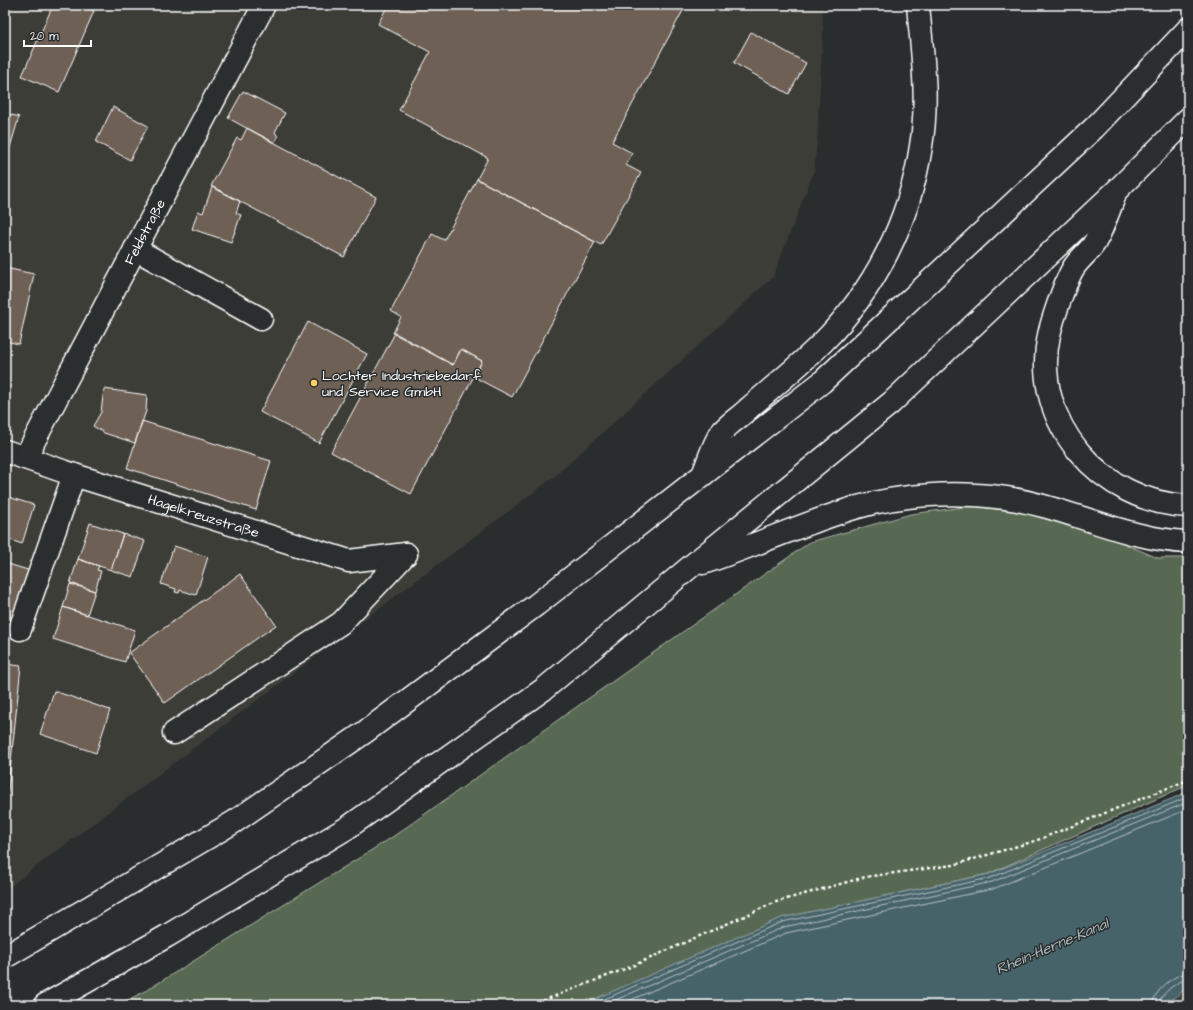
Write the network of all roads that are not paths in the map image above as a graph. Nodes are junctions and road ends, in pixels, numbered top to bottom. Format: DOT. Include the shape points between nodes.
graph roads {
  1 [pos="264,5"];
  2 [pos="918,5"];
  3 [pos="1188,29"];
  4 [pos="1188,119"];
  5 [pos="1118,189"];
  6 [pos="135,249"];
  7 [pos="261,319"];
  8 [pos="15,455"];
  9 [pos="74,475"];
  10 [pos="702,475"];
  11 [pos="1188,506"];
  12 [pos="1188,542"];
  13 [pos="690,567"];
  14 [pos="20,629"];
  15 [pos="174,733"];
  16 [pos="5,957"];
  17 [pos="45,1005"];
  1 -- 6 [label="main road, Feldstraße"];
  2 -- 10 [label="main road" via="924,101 921,146 908,202 895,236 852,309 822,343 721,434"];
  3 -- 10 [label="main road" via="1094,128 822,382"];
  4 -- 5 [label="main road"];
  5 -- 11 [label="main road" via="1095,243 1074,268 1058,308 1047,346 1048,386 1057,419 1063,430 1080,455 1104,477 1129,492 1154,502"];
  5 -- 13 [label="main road" via="891,403"];
  6 -- 7 [label="main road"];
  6 -- 8 [label="main road, Feldstraße"];
  8 -- 9 [label="main road, Hagelkreuzstraße"];
  9 -- 14 [label="main road"];
  9 -- 15 [label="main road, Hagelkreuzstraße" via="349,561 406,554 341,623"];
  10 -- 16 [label="main road" via="536,605 366,732 234,822"];
  12 -- 13 [label="main road" via="1147,537 1008,498 980,495 927,496 900,498 854,508"];
  13 -- 17 [label="main road" via="544,689 347,828 167,936"];
}
